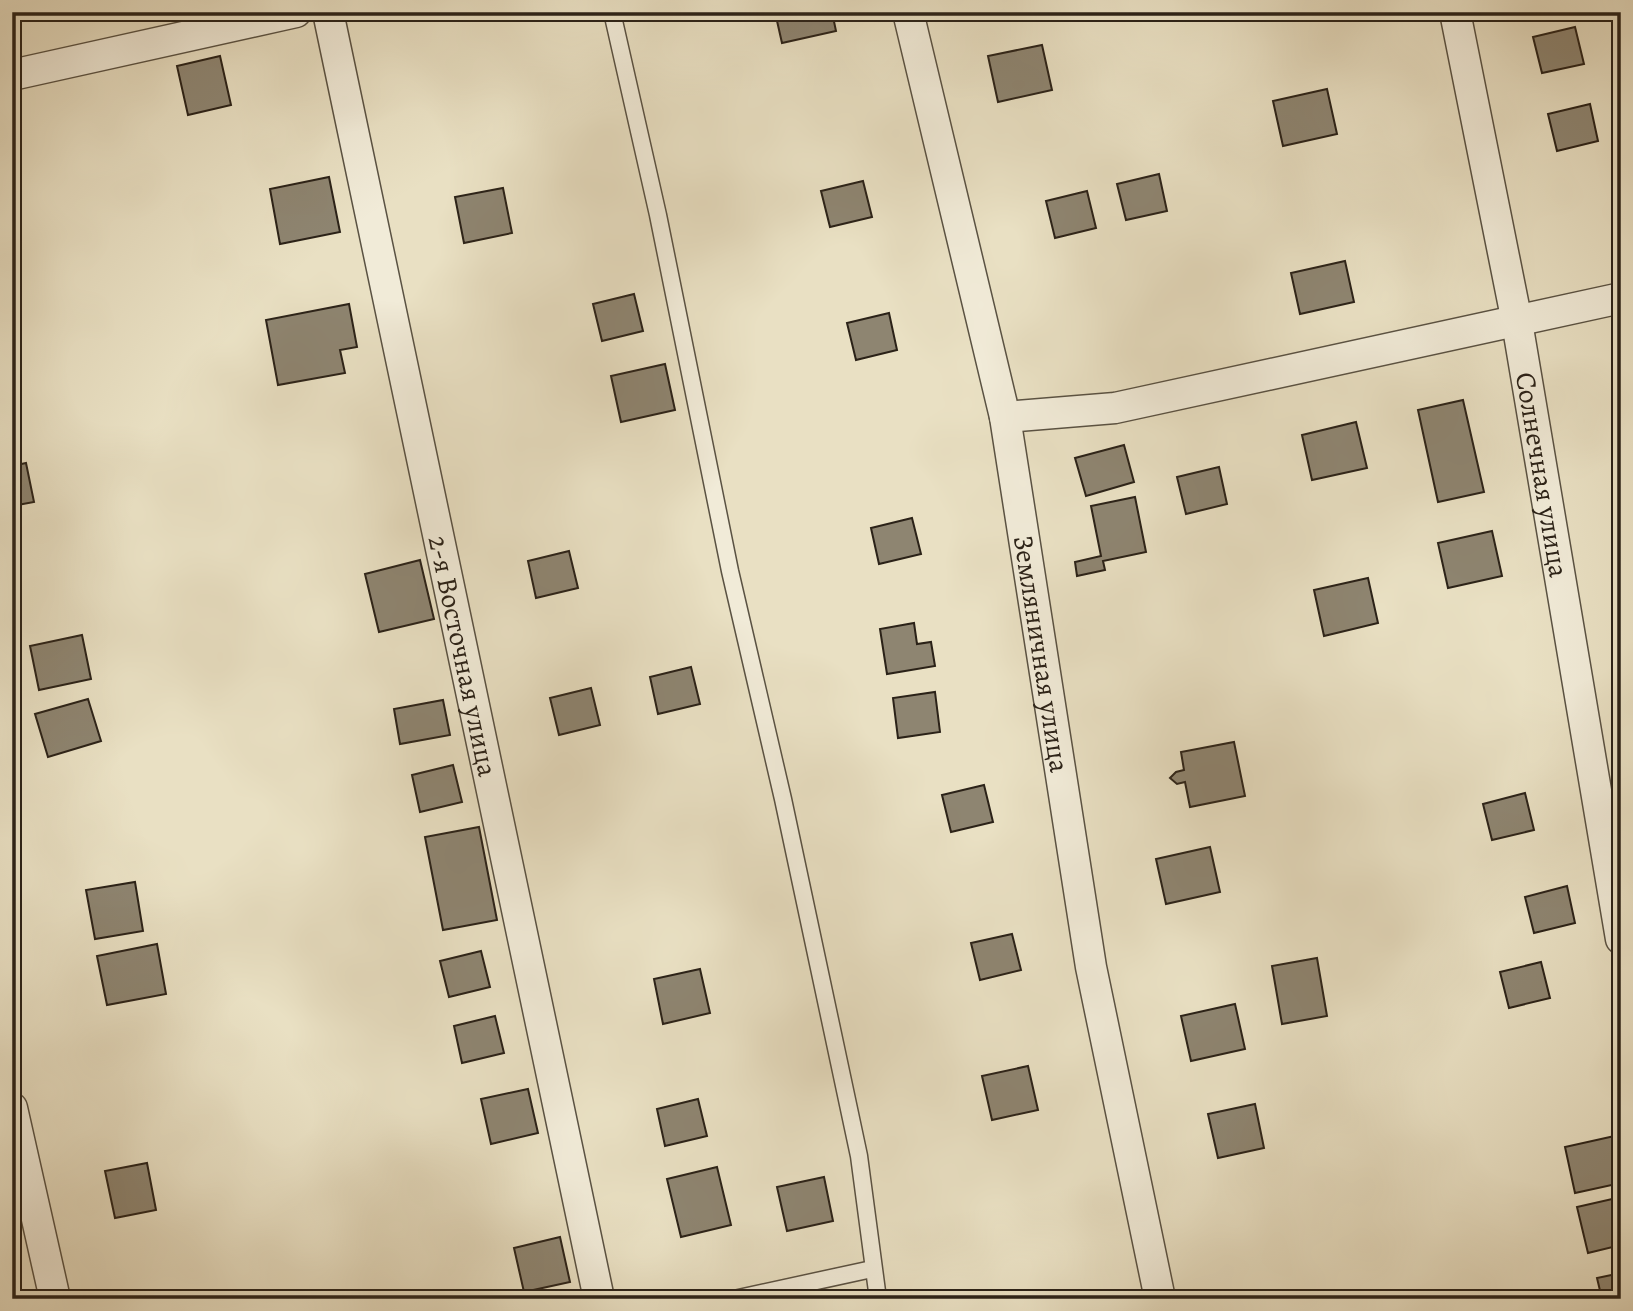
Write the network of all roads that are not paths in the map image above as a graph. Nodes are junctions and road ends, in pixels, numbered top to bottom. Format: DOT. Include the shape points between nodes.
graph roads {
  1 [pos="296,12"];
  2 [pos="328,12"];
  3 [pos="612,12"];
  4 [pos="908,12"];
  5 [pos="1455,12"];
  6 [pos="12,75"];
  7 [pos="1621,298"];
  8 [pos="1517,321"];
  9 [pos="1005,417"];
  10 [pos="1621,939"];
  11 [pos="12,1108"];
  12 [pos="872,1269"];
  13 [pos="55,1299"];
  14 [pos="599,1299"];
  15 [pos="734,1299"];
  16 [pos="878,1299"];
  17 [pos="1160,1299"];
  1 -- 6 [label="street"];
  2 -- 14 [label="street, 2-я Восточная улица"];
  3 -- 12 [label="lane" via="859,1156"];
  4 -- 9 [label="street, Земляничная улица"];
  5 -- 8 [label="street, Солнечная улица"];
  7 -- 8 [label="street"];
  8 -- 9 [label="street" via="1115,408"];
  8 -- 10 [label="street, Солнечная улица"];
  9 -- 17 [label="street, Земляничная улица" via="1091,967"];
  11 -- 13 [label="street"];
  12 -- 15 [label="lane"];
  12 -- 16 [label="lane"];
}
